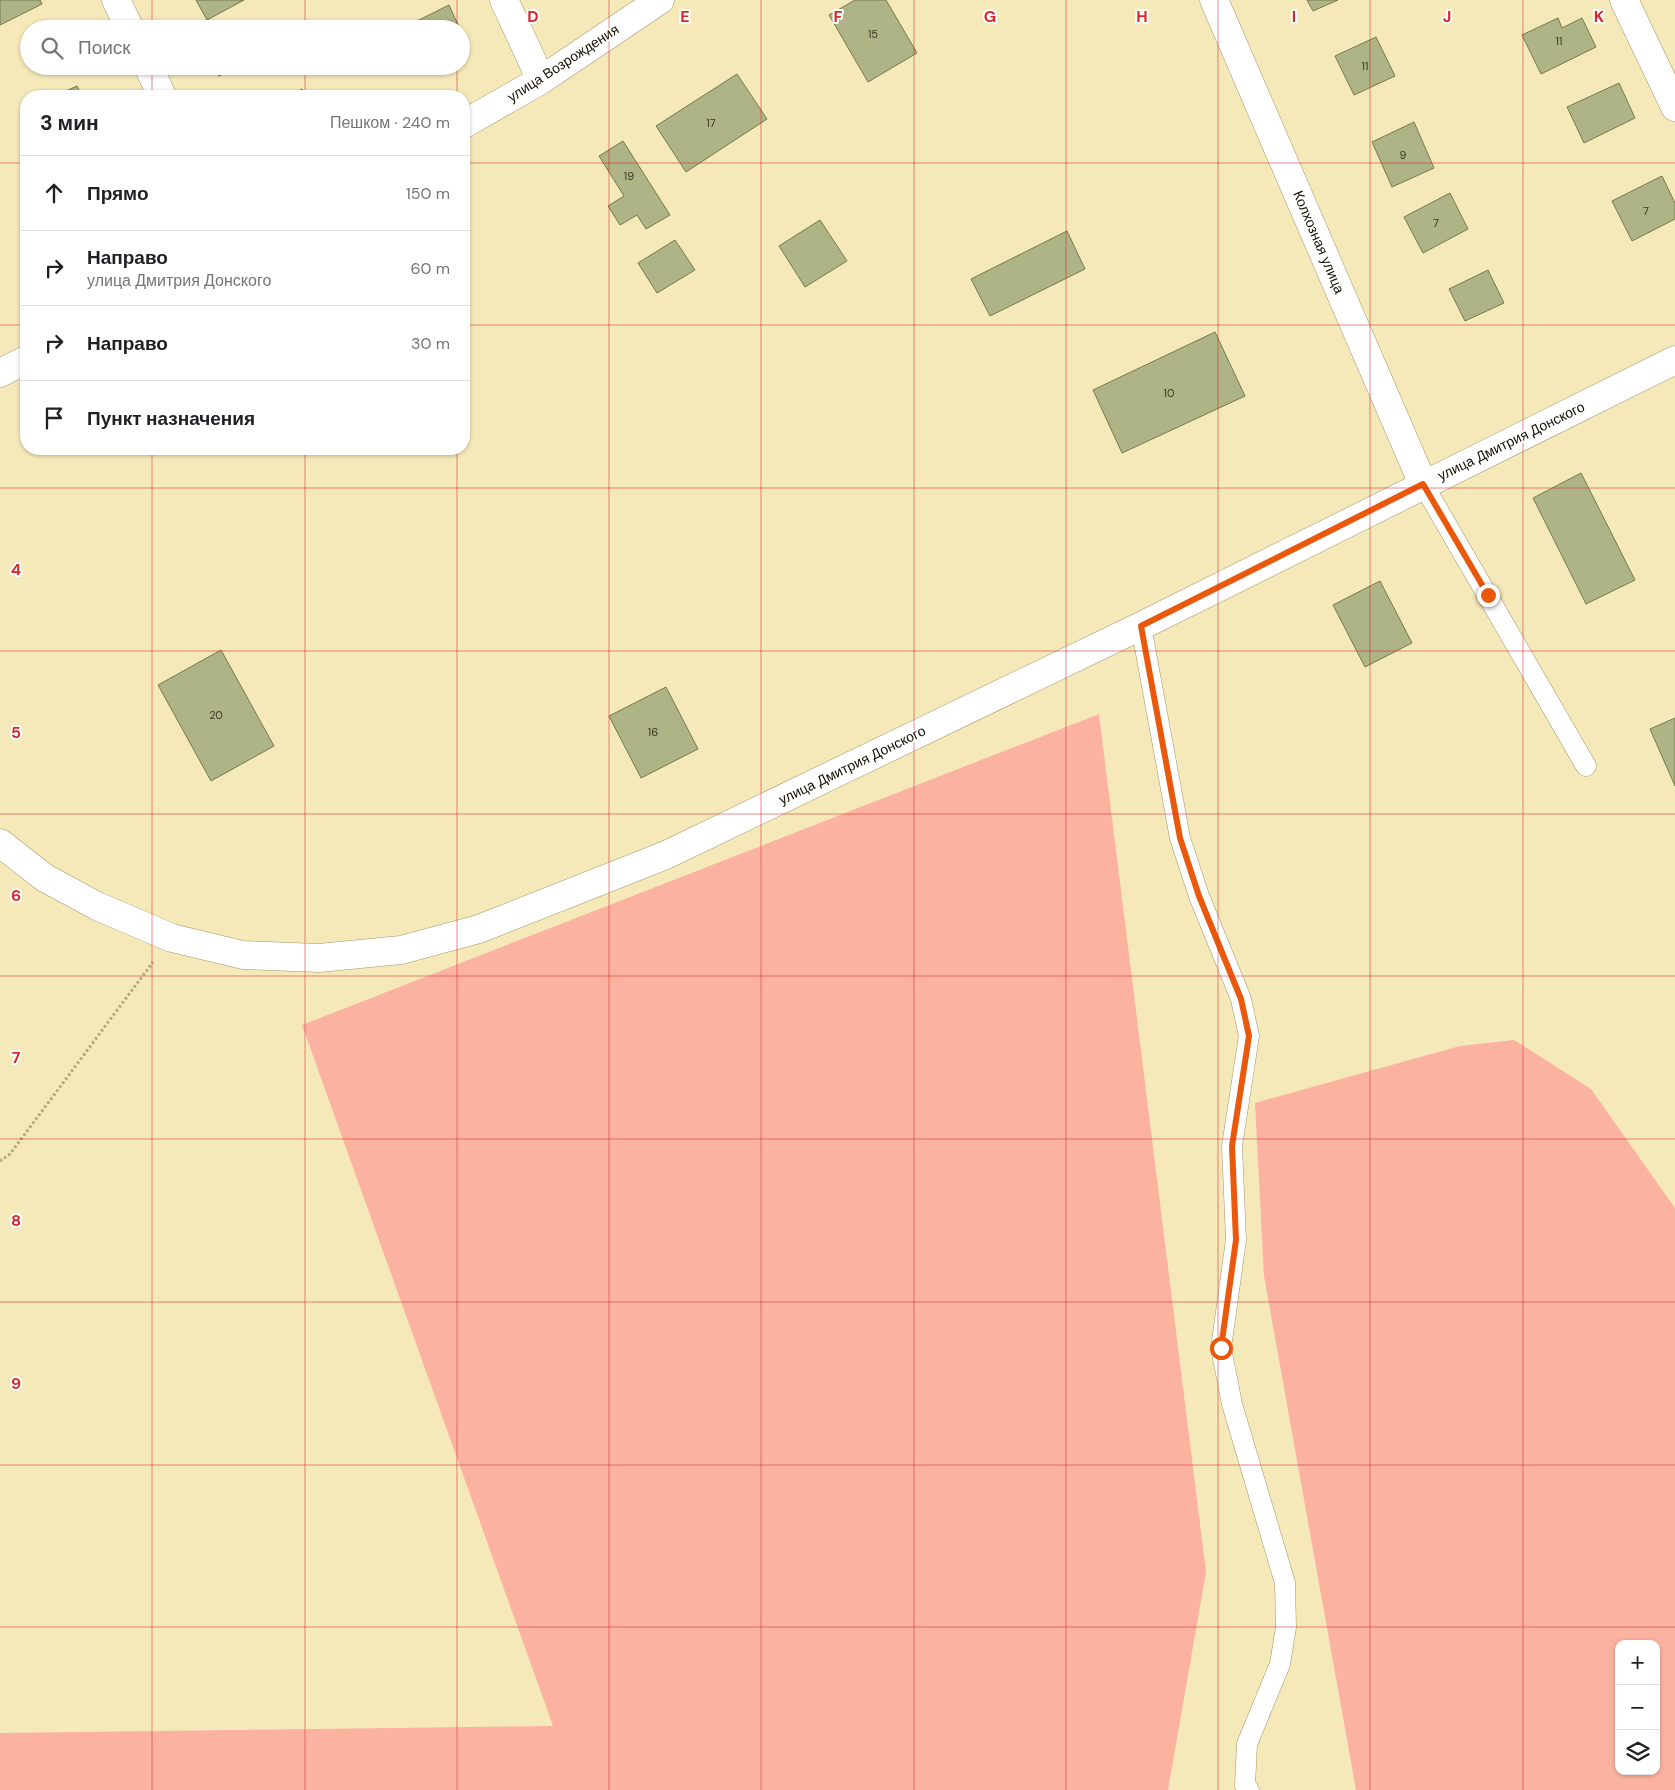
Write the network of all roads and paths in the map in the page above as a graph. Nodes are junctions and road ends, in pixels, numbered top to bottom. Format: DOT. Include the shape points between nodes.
graph roads {
  1 [pos="116,0"];
  2 [pos="504,0"];
  3 [pos="660,0"];
  4 [pos="1214,0"];
  5 [pos="1624,0"];
  6 [pos="126,20"];
  7 [pos="152,75"];
  8 [pos="541,80"];
  9 [pos="159,90"];
  10 [pos="1675,107"];
  11 [pos="470,121"];
  12 [pos="1675,360"];
  13 [pos="20,363"];
  14 [pos="0,373"];
  15 [pos="1423,484"];
  16 [pos="1141,626"];
  17 [pos="1586,766"];
  18 [pos="0,843"];
  19 [pos="172,938"];
  20 [pos="0,1161"];
  21 [pos="1249,1790"];
  1 -- 6 [label="street"];
  2 -- 8 [label="street"];
  3 -- 8 [label="street, улица Возрождения"];
  4 -- 15 [label="street, Колхозная улица"];
  5 -- 10 [label="street"];
  7 -- 9 [label="street"];
  8 -- 11 [label="street, улица Возрождения"];
  12 -- 15 [label="street, улица Дмитрия Донского"];
  13 -- 14 [label="street"];
  15 -- 16 [label="street, улица Дмитрия Донского"];
  15 -- 17 [label="lane"];
  16 -- 19 [label="street, улица Дмитрия Донского" via="666,855 479,929 401,950 319,958 242,955"];
  16 -- 21 [label="lane" via="1180,838 1199,896 1241,999 1249,1036 1232,1146 1236,1240 1221,1348 1232,1404 1285,1583 1286,1627 1280,1664 1247,1744 1245,1785"];
  18 -- 19 [label="street, улица Дмитрия Донского" via="45,878 97,906"];
  19 -- 20 [label="path" via="10,1154"];
}
